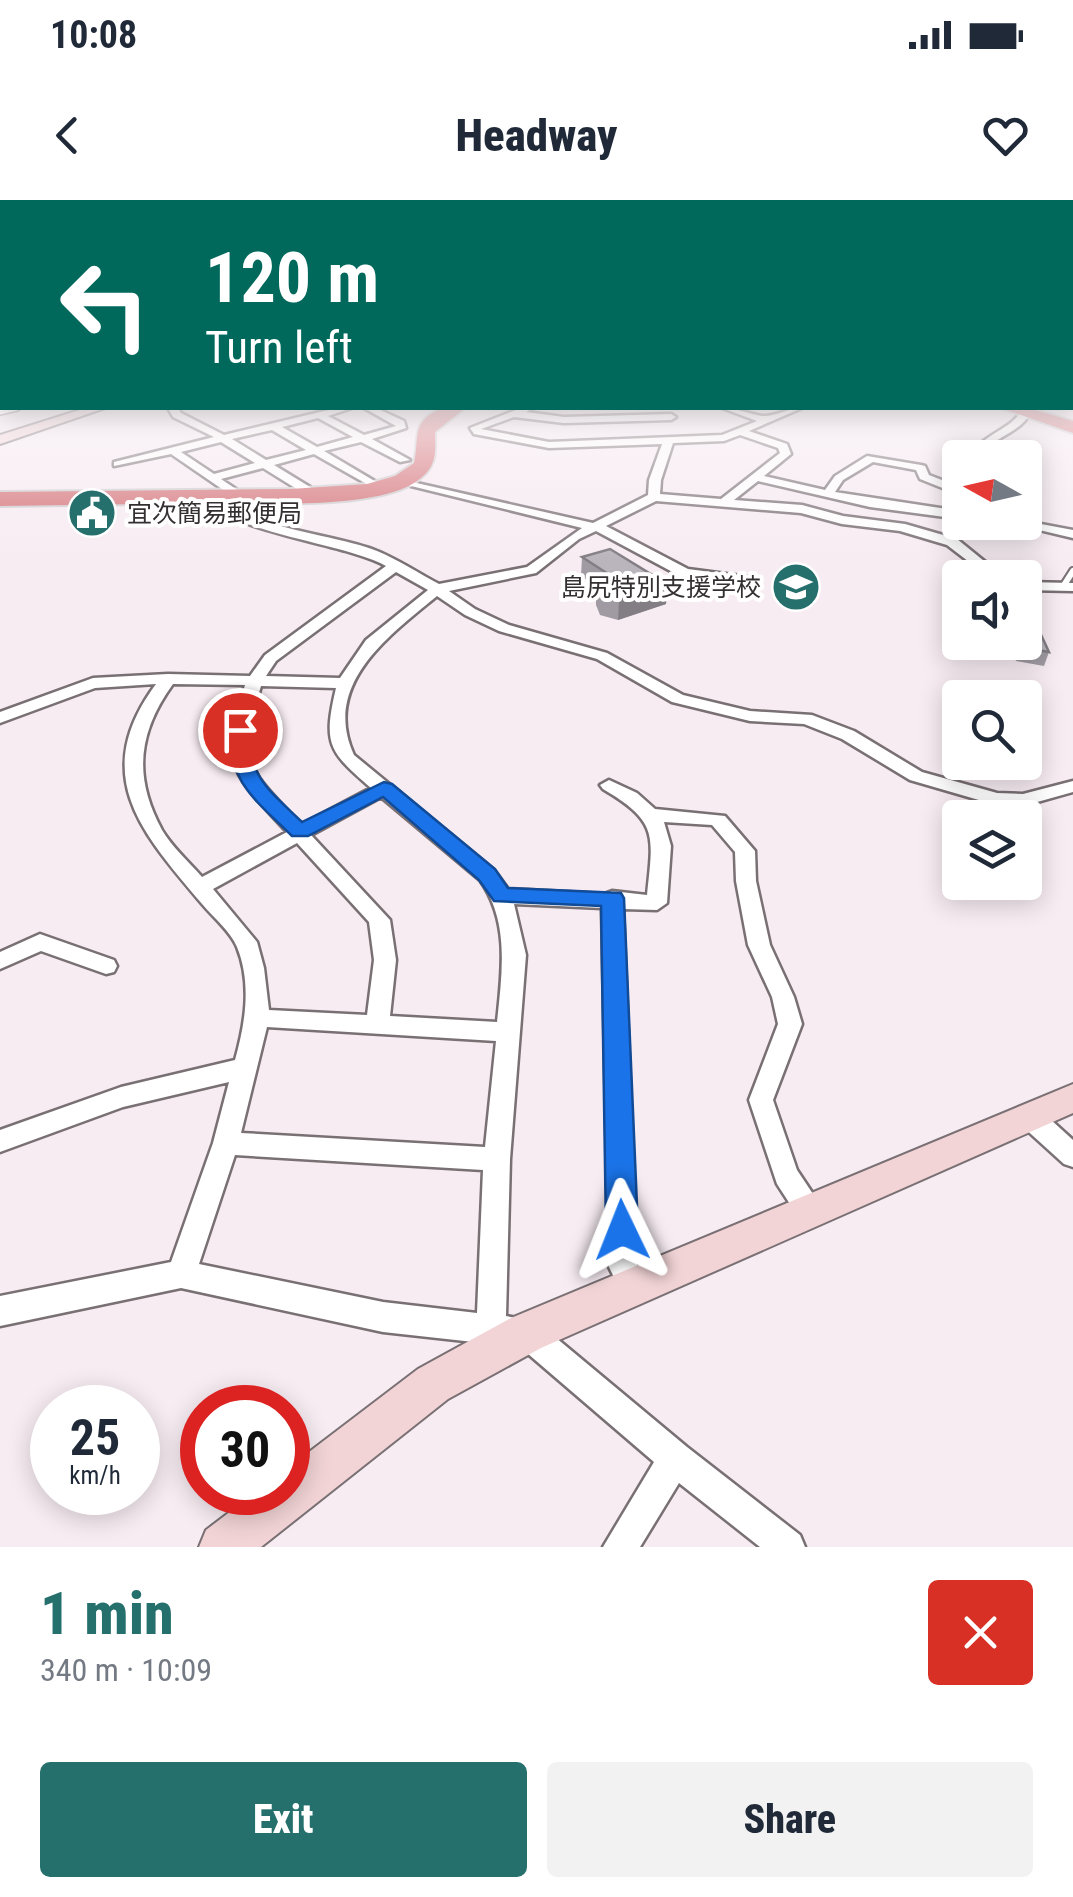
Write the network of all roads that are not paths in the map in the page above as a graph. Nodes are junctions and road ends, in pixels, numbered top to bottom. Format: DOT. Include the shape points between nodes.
graph roads {
  1 [pos="218,435"];
  2 [pos="237,435"];
  3 [pos="289,435"];
  4 [pos="357,435"];
  5 [pos="375,435"];
  6 [pos="427,435"];
  7 [pos="494,435"];
  8 [pos="721,435"];
  9 [pos="736,435"];
  10 [pos="749,435"];
  11 [pos="727,437"];
  12 [pos="224,438"];
  13 [pos="363,438"];
  14 [pos="670,440"];
  15 [pos="173,450"];
  16 [pos="316,450"];
  17 [pos="118,464"];
  18 [pos="266,464"];
  19 [pos="403,470"];
  20 [pos="754,477"];
  21 [pos="942,484"];
  22 [pos="214,487"];
  23 [pos="380,488"];
  24 [pos="828,494"];
  25 [pos="307,496"];
  26 [pos="654,497"];
  27 [pos="0,499"];
  28 [pos="726,501"];
  29 [pos="942,512"];
  30 [pos="594,526"];
  31 [pos="1042,528"];
  32 [pos="1073,534"];
  33 [pos="976,560"];
  34 [pos="396,565"];
  35 [pos="1073,570"];
  36 [pos="749,581"];
  37 [pos="1042,586"];
  38 [pos="1069,586"];
  39 [pos="436,589"];
  40 [pos="168,679"];
  41 [pos="254,682"];
  42 [pos="344,684"];
  43 [pos="0,718"];
  44 [pos="609,784"];
  45 [pos="1073,786"];
  46 [pos="384,788"];
  47 [pos="655,815"];
  48 [pos="300,832"];
  49 [pos="198,888"];
  50 [pos="502,896"];
  51 [pos="612,898"];
  52 [pos="0,961"];
  53 [pos="106,966"];
  54 [pos="258,1018"];
  55 [pos="377,1026"];
  56 [pos="507,1032"];
  57 [pos="245,1068"];
  58 [pos="1073,1098"];
  59 [pos="1030,1117"];
  60 [pos="0,1141"];
  61 [pos="226,1143"];
  62 [pos="1073,1156"];
  63 [pos="497,1158"];
  64 [pos="810,1208"];
  65 [pos="181,1274"];
  66 [pos="632,1284"];
  67 [pos="0,1311"];
  68 [pos="508,1330"];
  69 [pos="674,1458"];
  70 [pos="223,1547"];
  71 [pos="620,1547"];
  72 [pos="788,1547"];
  1 -- 12 [label="street"];
  2 -- 12 [label="street"];
  3 -- 16 [label="street"];
  4 -- 13 [label="street"];
  5 -- 13 [label="street"];
  6 -- 19 [label="highway" via="426,460"];
  7 -- 14 [label="street" via="549,445"];
  8 -- 11 [label="street"];
  9 -- 11 [label="street"];
  10 -- 20 [label="street" via="783,446 786,454"];
  11 -- 14 [label="street"];
  12 -- 15 [label="street"];
  12 -- 18 [label="street"];
  13 -- 16 [label="street"];
  13 -- 19 [label="street"];
  14 -- 26 [label="street"];
  15 -- 17 [label="street"];
  15 -- 22 [label="street"];
  16 -- 18 [label="street"];
  16 -- 23 [label="street"];
  18 -- 22 [label="street"];
  18 -- 25 [label="street" via="306,488"];
  19 -- 23 [label="highway"];
  19 -- 30 [label="street"];
  20 -- 24 [label="street"];
  20 -- 28 [label="street"];
  21 -- 24 [label="street" via="924,477 921,468 871,458 839,478"];
  22 -- 25 [label="highway" via="238,496"];
  22 -- 27 [label="highway"];
  22 -- 34 [label="street" via="218,505 251,521"];
  23 -- 25 [label="highway"];
  24 -- 29 [label="street"];
  26 -- 28 [label="street"];
  26 -- 30 [label="street"];
  28 -- 33 [label="street" via="931,535"];
  30 -- 36 [label="street" via="686,573"];
  30 -- 39 [label="street" via="531,570"];
  31 -- 32 [label="street"];
  34 -- 39 [label="street"];
  34 -- 41 [label="street" via="283,647"];
  35 -- 38 [label="lane"];
  37 -- 38 [label="street"];
  39 -- 42 [label="street" via="371,642"];
  39 -- 45 [label="street" via="504,628 602,656 678,699 750,716 806,719 848,735 916,776 996,799 1023,800"];
  40 -- 41 [label="street"];
  40 -- 43 [label="street" via="93,683"];
  40 -- 49 [label="street" via="144,712 136,792 154,835"];
  41 -- 42 [label="street"];
  41 -- 48 [label="street" via="239,760"];
  42 -- 46 [label="street" via="338,740 346,758"];
  44 -- 47 [label="street"];
  46 -- 48 [label="street"];
  46 -- 50 [label="street" via="487,875"];
  47 -- 51 [label="street" via="661,828 658,903"];
  47 -- 64 [label="street" via="718,820 746,852 759,945 790,1024 760,1100 786,1176"];
  48 -- 49 [label="street"];
  48 -- 55 [label="street" via="379,920 386,979"];
  49 -- 54 [label="street" via="246,942"];
  50 -- 51 [label="street"];
  50 -- 56 [label="street" via="516,955"];
  51 -- 66 [label="street" via="623,1267"];
  52 -- 53 [label="street" via="40,942"];
  54 -- 55 [label="street"];
  54 -- 57 [label="street"];
  55 -- 56 [label="street"];
  56 -- 63 [label="street"];
  57 -- 60 [label="street" via="121,1098"];
  57 -- 61 [label="street"];
  58 -- 59 [label="street"];
  59 -- 62 [label="street"];
  59 -- 64 [label="street"];
  61 -- 63 [label="street"];
  61 -- 65 [label="street"];
  63 -- 68 [label="street"];
  64 -- 66 [label="street"];
  65 -- 67 [label="street"];
  65 -- 68 [label="street" via="383,1316"];
  66 -- 68 [label="street"];
  68 -- 69 [label="street"];
  68 -- 70 [label="street"];
  69 -- 71 [label="street"];
  69 -- 72 [label="street"];
}
